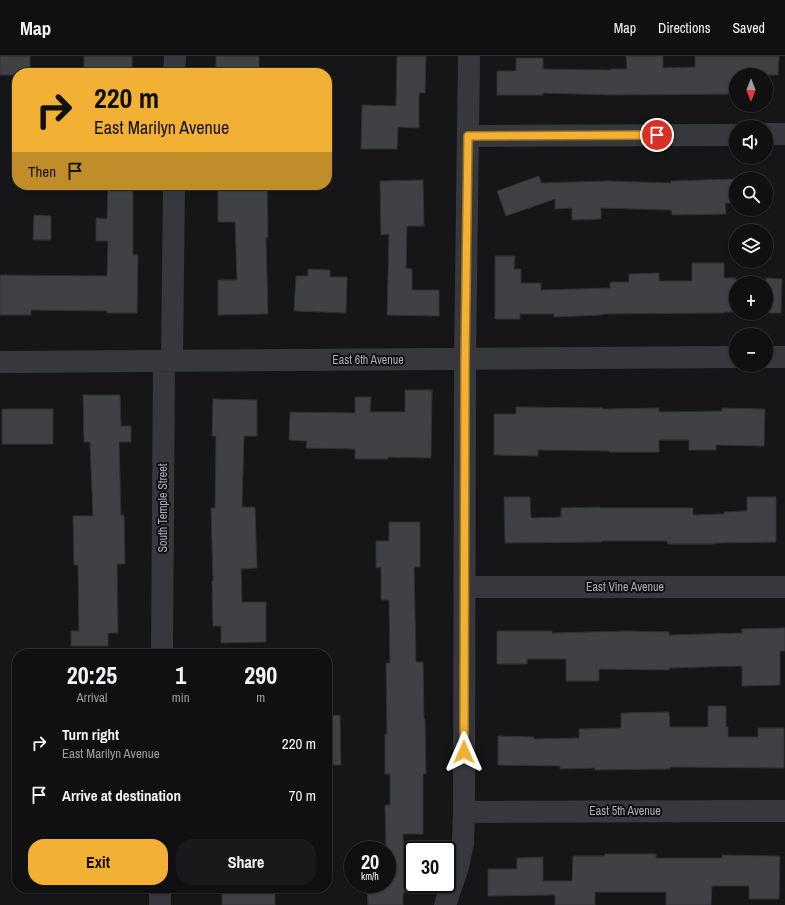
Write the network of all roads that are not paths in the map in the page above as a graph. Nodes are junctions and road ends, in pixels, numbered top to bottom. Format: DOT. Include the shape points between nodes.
graph roads {
  1 [pos="175,56"];
  2 [pos="469,56"];
  3 [pos="174,68"];
  4 [pos="773,134"];
  5 [pos="785,134"];
  6 [pos="729,135"];
  7 [pos="468,136"];
  8 [pos="174,190"];
  9 [pos="729,357"];
  10 [pos="773,357"];
  11 [pos="785,357"];
  12 [pos="465,359"];
  13 [pos="168,361"];
  14 [pos="0,362"];
  15 [pos="785,586"];
  16 [pos="465,587"];
  17 [pos="162,649"];
  18 [pos="785,811"];
  19 [pos="464,812"];
  20 [pos="160,893"];
  21 [pos="160,905"];
  22 [pos="446,905"];
  1 -- 3 [label="street"];
  2 -- 7 [label="street"];
  4 -- 5 [label="street"];
  6 -- 7 [label="street"];
  7 -- 12 [label="street"];
  8 -- 13 [label="street, South Temple Street"];
  9 -- 12 [label="street, East 6th Avenue"];
  10 -- 11 [label="street"];
  12 -- 13 [label="street, East 6th Avenue"];
  12 -- 16 [label="street"];
  13 -- 14 [label="street, East 6th Avenue"];
  13 -- 17 [label="street, South Temple Street"];
  15 -- 16 [label="street, East Vine Avenue"];
  16 -- 19 [label="street"];
  18 -- 19 [label="street, East 5th Avenue"];
  19 -- 22 [label="street" via="458,867"];
  20 -- 21 [label="street"];
}
